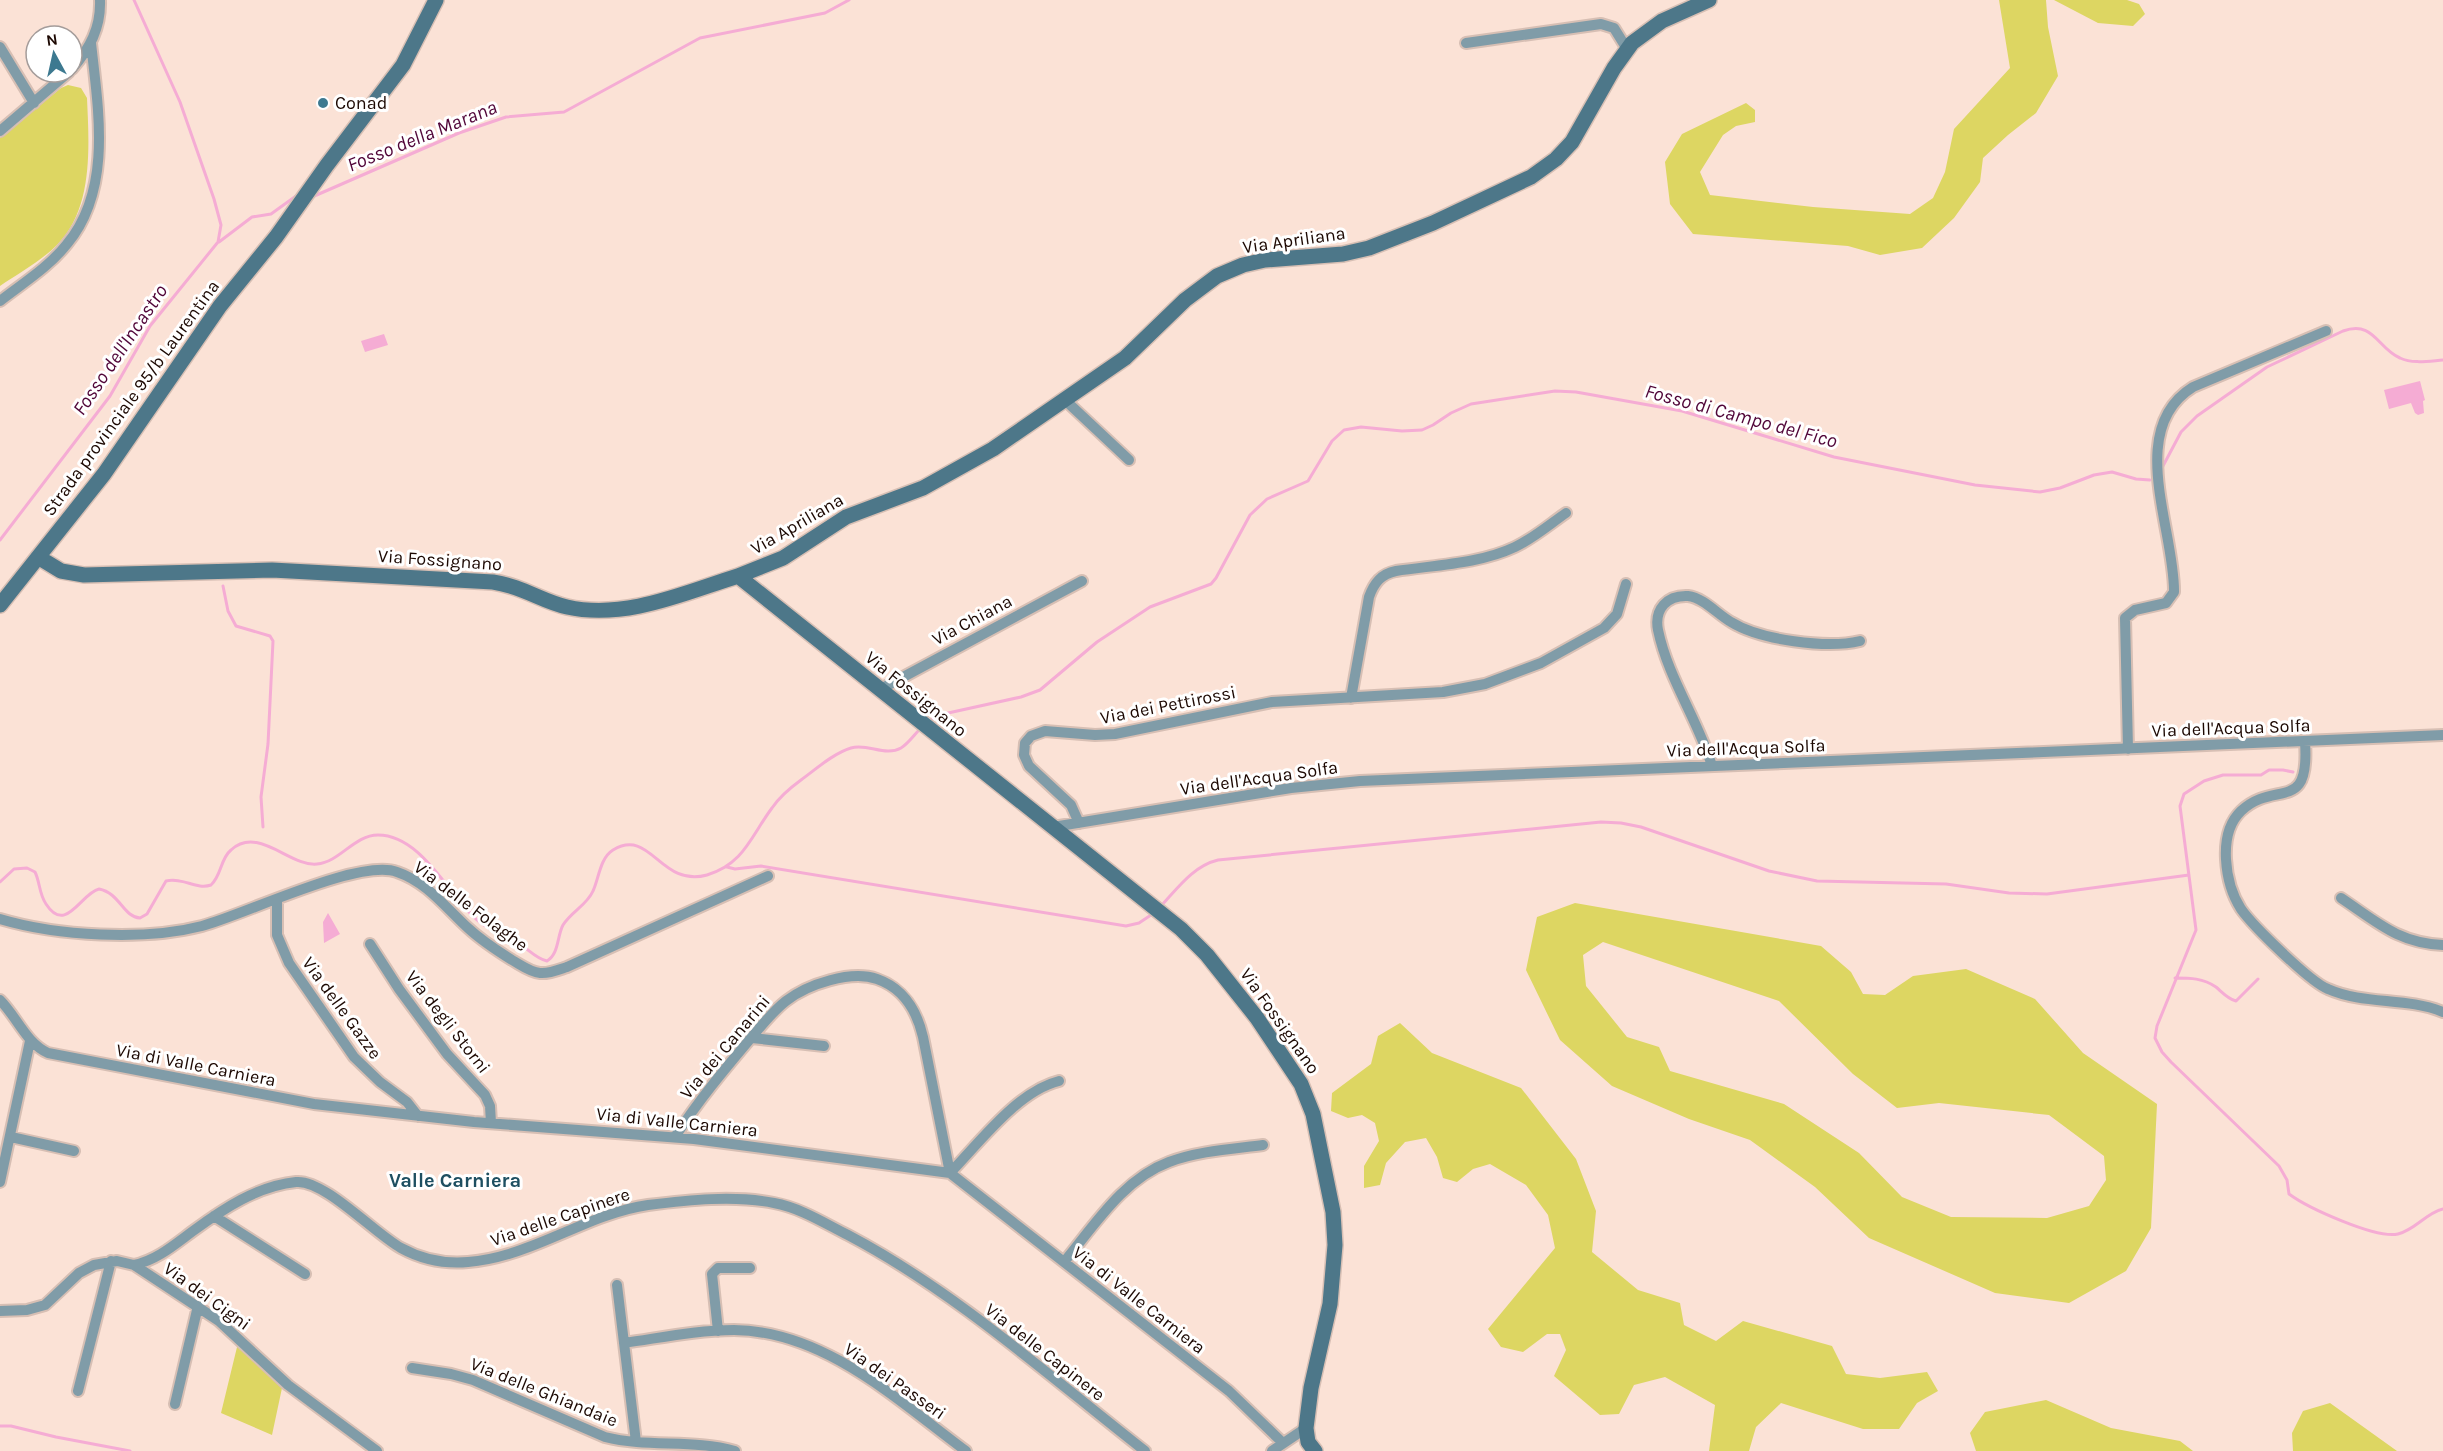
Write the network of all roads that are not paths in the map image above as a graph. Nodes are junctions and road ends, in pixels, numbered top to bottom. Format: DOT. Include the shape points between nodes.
graph roads {
  1 [pos="100,0"];
  2 [pos="436,0"];
  3 [pos="1709,0"];
  4 [pos="92,43"];
  5 [pos="1466,43"];
  6 [pos="0,47"];
  7 [pos="1627,49"];
  8 [pos="84,53"];
  9 [pos="55,84"];
  10 [pos="34,103"];
  11 [pos="0,131"];
  12 [pos="0,301"];
  13 [pos="2326,331"];
  14 [pos="1065,400"];
  15 [pos="1129,459"];
  16 [pos="1566,513"];
  17 [pos="38,557"];
  18 [pos="738,576"];
  19 [pos="1082,581"];
  20 [pos="1626,584"];
  21 [pos="0,605"];
  22 [pos="1860,641"];
  23 [pos="879,690"];
  24 [pos="1351,698"];
  25 [pos="2443,735"];
  26 [pos="2305,742"];
  27 [pos="2128,749"];
  28 [pos="1712,766"];
  29 [pos="1079,823"];
  30 [pos="1053,827"];
  31 [pos="768,876"];
  32 [pos="2341,898"];
  33 [pos="277,899"];
  34 [pos="0,919"];
  35 [pos="370,944"];
  36 [pos="2443,945"];
  37 [pos="0,1000"];
  38 [pos="2443,1012"];
  39 [pos="752,1038"];
  40 [pos="30,1041"];
  41 [pos="824,1046"];
  42 [pos="1059,1081"];
  43 [pos="418,1116"];
  44 [pos="492,1123"];
  45 [pos="11,1137"];
  46 [pos="675,1137"];
  47 [pos="1263,1145"];
  48 [pos="74,1151"];
  49 [pos="950,1173"];
  50 [pos="0,1182"];
  51 [pos="214,1216"];
  52 [pos="111,1262"];
  53 [pos="1064,1262"];
  54 [pos="134,1265"];
  55 [pos="750,1268"];
  56 [pos="305,1274"];
  57 [pos="617,1285"];
  58 [pos="198,1306"];
  59 [pos="0,1311"];
  60 [pos="718,1331"];
  61 [pos="624,1343"];
  62 [pos="412,1368"];
  63 [pos="78,1390"];
  64 [pos="175,1404"];
  65 [pos="1305,1428"];
  66 [pos="636,1442"];
  67 [pos="1283,1443"];
  68 [pos="377,1451"];
  69 [pos="735,1451"];
  70 [pos="966,1451"];
  71 [pos="1145,1451"];
  72 [pos="1272,1451"];
  73 [pos="1315,1451"];
  1 -- 4 [label="street" via="100,20"];
  2 -- 17 [label="street, Strada provinciale 95/b Laurentina" via="403,65 220,306 104,474"];
  3 -- 7 [label="street, Via Apriliana" via="1662,21"];
  4 -- 8 [label="street"];
  4 -- 12 [label="street" via="98,133 96,176 89,208 74,236 58,254"];
  5 -- 7 [label="street" via="1597,24 1614,28"];
  6 -- 10 [label="street"];
  7 -- 14 [label="street, Via Apriliana" via="1572,142 1540,171 1457,213 1378,245 1343,254 1265,260 1223,273 1185,300 1125,358"];
  9 -- 10 [label="street"];
  10 -- 11 [label="street"];
  13 -- 27 [label="street" via="2193,387 2178,399 2165,420 2158,442 2158,487 2174,592 2166,603 2135,610 2125,618"];
  14 -- 15 [label="street"];
  14 -- 18 [label="street, Via Apriliana" via="954,472 846,517 783,558"];
  16 -- 24 [label="street" via="1525,542 1501,552 1383,575 1370,597"];
  17 -- 18 [label="street, Via Fossignano" via="62,571 84,575 272,570 488,581 519,587 559,605 590,610 636,606"];
  17 -- 21 [label="street, Strada provinciale 95/b Laurentina"];
  18 -- 23 [label="street, Via Fossignano"];
  19 -- 23 [label="street, Via Chiana"];
  20 -- 24 [label="street, Via dei Pettirossi" via="1619,610 1609,624 1528,668 1459,690"];
  22 -- 28 [label="street" via="1835,644 1771,638 1732,623 1695,597 1677,597 1663,603 1657,620 1662,647"];
  23 -- 30 [label="street, Via Fossignano"];
  24 -- 29 [label="street, Via dei Pettirossi" via="1255,705 1111,734 1034,734 1024,746 1027,762 1073,808"];
  25 -- 26 [label="street, Via dell'Acqua Solfa"];
  26 -- 27 [label="street, Via dell'Acqua Solfa"];
  26 -- 38 [label="street" via="2306,767 2300,783 2246,807 2230,827 2227,858 2237,902 2316,984 2343,995"];
  27 -- 28 [label="street, Via dell'Acqua Solfa"];
  28 -- 29 [label="street, Via dell'Acqua Solfa" via="1347,782"];
  29 -- 30 [label="street, Via dell'Acqua Solfa"];
  30 -- 65 [label="street, Via Fossignano" via="1166,915 1201,949 1245,1002 1302,1084 1312,1109 1333,1212 1335,1253 1330,1304"];
  31 -- 33 [label="street, Via delle Folaghe" via="546,974 527,969 493,948 427,889 394,870 363,870"];
  32 -- 36 [label="street" via="2407,940"];
  33 -- 34 [label="street, Via delle Folaghe" via="202,926 157,932 56,932"];
  33 -- 43 [label="street, Via delle Gazze" via="278,939 289,963 350,1052"];
  35 -- 44 [label="street, Via degli Storni" via="417,1013 487,1099"];
  37 -- 40 [label="street"];
  39 -- 41 [label="street"];
  39 -- 46 [label="street, Via dei Canarini" via="713,1082"];
  39 -- 49 [label="street, Via dei Canarini" via="789,999 836,979 864,975 892,986 908,1002 920,1026"];
  40 -- 43 [label="street, Via di Valle Carniera" via="45,1051 68,1057 306,1102"];
  40 -- 45 [label="street"];
  42 -- 49 [label="street" via="1042,1086 1019,1102"];
  43 -- 44 [label="street, Via di Valle Carniera"];
  44 -- 46 [label="street, Via di Valle Carniera"];
  45 -- 48 [label="street"];
  45 -- 50 [label="street"];
  46 -- 49 [label="street, Via di Valle Carniera"];
  47 -- 53 [label="street" via="1195,1155 1153,1169 1123,1192"];
  49 -- 53 [label="street, Via di Valle Carniera"];
  51 -- 54 [label="street, Via delle Capinere" via="159,1256"];
  51 -- 56 [label="street"];
  51 -- 71 [label="street, Via delle Capinere" via="249,1196 303,1182 326,1193 399,1247 427,1258 459,1262 514,1251 639,1207 743,1200 782,1205 829,1225 926,1280"];
  52 -- 54 [label="street, Via dei Cigni"];
  52 -- 59 [label="street, Via dei Cigni" via="85,1268 45,1305"];
  52 -- 63 [label="street"];
  53 -- 67 [label="street, Via di Valle Carniera" via="1229,1391"];
  54 -- 58 [label="street, Via dei Cigni"];
  55 -- 60 [label="street" via="718,1268 712,1274"];
  57 -- 61 [label="street"];
  58 -- 64 [label="street"];
  58 -- 68 [label="street, Via dei Cigni" via="229,1329 288,1385"];
  60 -- 61 [label="street, Via dei Passeri"];
  60 -- 70 [label="street, Via dei Passeri" via="773,1336 832,1356 864,1375"];
  61 -- 66 [label="street"];
  62 -- 66 [label="street, Via delle Ghiandaie" via="460,1376 598,1434"];
  65 -- 67 [label="street"];
  65 -- 73 [label="street"];
  66 -- 69 [label="street, Via delle Ghiandaie"];
  67 -- 72 [label="street"];
}
